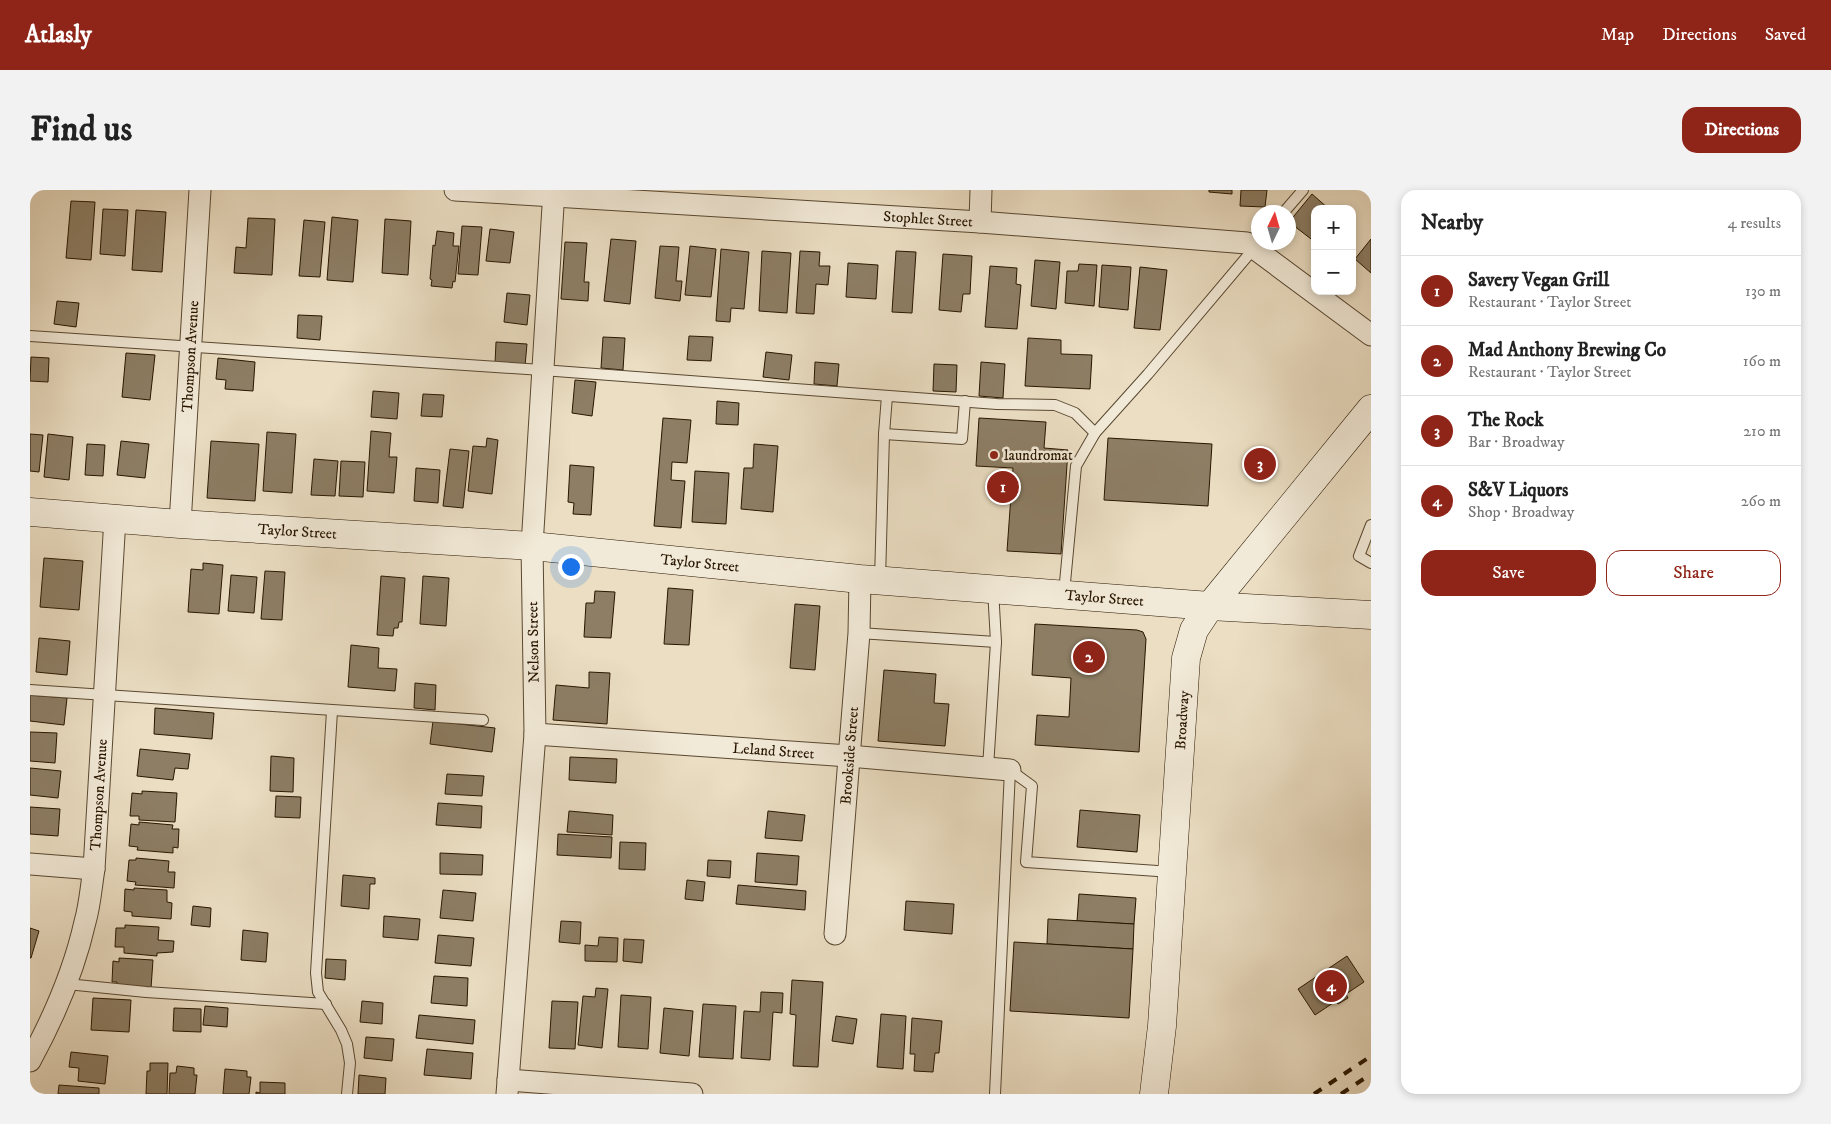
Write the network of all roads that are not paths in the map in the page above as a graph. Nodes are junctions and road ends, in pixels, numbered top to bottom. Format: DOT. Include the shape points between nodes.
graph roads {
  1 [pos="200,190"];
  2 [pos="455,190"];
  3 [pos="981,190"];
  4 [pos="1303,190"];
  5 [pos="554,193"];
  6 [pos="1290,205"];
  7 [pos="980,222"];
  8 [pos="1251,244"];
  9 [pos="1253,250"];
  10 [pos="1263,250"];
  11 [pos="1371,335"];
  12 [pos="30,336"];
  13 [pos="191,346"];
  14 [pos="542,370"];
  15 [pos="887,396"];
  16 [pos="965,401"];
  17 [pos="1371,411"];
  18 [pos="884,434"];
  19 [pos="1095,434"];
  20 [pos="30,512"];
  21 [pos="115,518"];
  22 [pos="180,524"];
  23 [pos="1371,524"];
  24 [pos="532,546"];
  25 [pos="1371,563"];
  26 [pos="870,580"];
  27 [pos="992,589"];
  28 [pos="1064,594"];
  29 [pos="1210,606"];
  30 [pos="1371,615"];
  31 [pos="859,633"];
  32 [pos="996,642"];
  33 [pos="30,690"];
  34 [pos="104,695"];
  35 [pos="332,712"];
  36 [pos="483,720"];
  37 [pos="535,734"];
  38 [pos="850,756"];
  39 [pos="988,768"];
  40 [pos="1010,770"];
  41 [pos="30,864"];
  42 [pos="94,869"];
  43 [pos="1173,872"];
  44 [pos="835,934"];
  45 [pos="67,984"];
  46 [pos="326,1004"];
  47 [pos="30,1061"];
  48 [pos="508,1087"];
  49 [pos="347,1094"];
  50 [pos="692,1094"];
  51 [pos="995,1094"];
  52 [pos="1154,1094"];
  1 -- 13 [label="street, Thompson Avenue"];
  2 -- 5 [label="street, Stophlet Street"];
  3 -- 7 [label="street"];
  4 -- 6 [label="lane"];
  5 -- 7 [label="street, Stophlet Street"];
  5 -- 14 [label="street, Nelson Street"];
  7 -- 8 [label="street, Stophlet Street"];
  9 -- 19 [label="lane"];
  10 -- 11 [label="street, Stophlet Street"];
  12 -- 13 [label="lane"];
  13 -- 14 [label="lane"];
  13 -- 22 [label="street, Thompson Avenue"];
  14 -- 15 [label="lane"];
  14 -- 24 [label="street, Nelson Street"];
  15 -- 16 [label="lane"];
  15 -- 18 [label="lane"];
  16 -- 18 [label="lane" via="962,439"];
  16 -- 19 [label="lane" via="1055,405 1075,413"];
  17 -- 29 [label="main road, Broadway"];
  18 -- 26 [label="lane"];
  19 -- 28 [label="lane" via="1076,466"];
  20 -- 21 [label="main road, Taylor Street"];
  21 -- 22 [label="main road, Taylor Street"];
  21 -- 34 [label="street, Thompson Avenue"];
  22 -- 24 [label="main road, Taylor Street"];
  23 -- 25 [label="lane" via="1359,556"];
  24 -- 26 [label="main road, Taylor Street"];
  24 -- 37 [label="street, Nelson Street"];
  26 -- 27 [label="main road, Taylor Street"];
  26 -- 31 [label="street, Brookside Street"];
  27 -- 28 [label="main road, Taylor Street"];
  27 -- 32 [label="lane"];
  28 -- 29 [label="main road, Taylor Street"];
  29 -- 30 [label="main road, Taylor Street"];
  29 -- 43 [label="main road, Broadway" via="1194,630 1186,658"];
  31 -- 32 [label="lane"];
  31 -- 38 [label="street, Brookside Street"];
  32 -- 39 [label="lane"];
  33 -- 34 [label="lane"];
  34 -- 35 [label="lane"];
  34 -- 42 [label="street, Thompson Avenue"];
  35 -- 36 [label="lane"];
  35 -- 46 [label="lane" via="316,973 318,992"];
  37 -- 38 [label="street, Leland Street"];
  37 -- 48 [label="street, Nelson Street"];
  38 -- 39 [label="street, Leland Street"];
  38 -- 44 [label="street, Brookside Street"];
  39 -- 40 [label="street, Leland Street"];
  40 -- 43 [label="lane" via="1032,786 1026,862"];
  40 -- 51 [label="lane"];
  41 -- 42 [label="street"];
  42 -- 45 [label="street, Thompson Avenue" via="86,922"];
  43 -- 52 [label="main road, Broadway"];
  45 -- 46 [label="lane"];
  45 -- 47 [label="street, Thompson Avenue"];
  46 -- 49 [label="lane" via="346,1044 350,1063"];
  48 -- 50 [label="street"];
}
